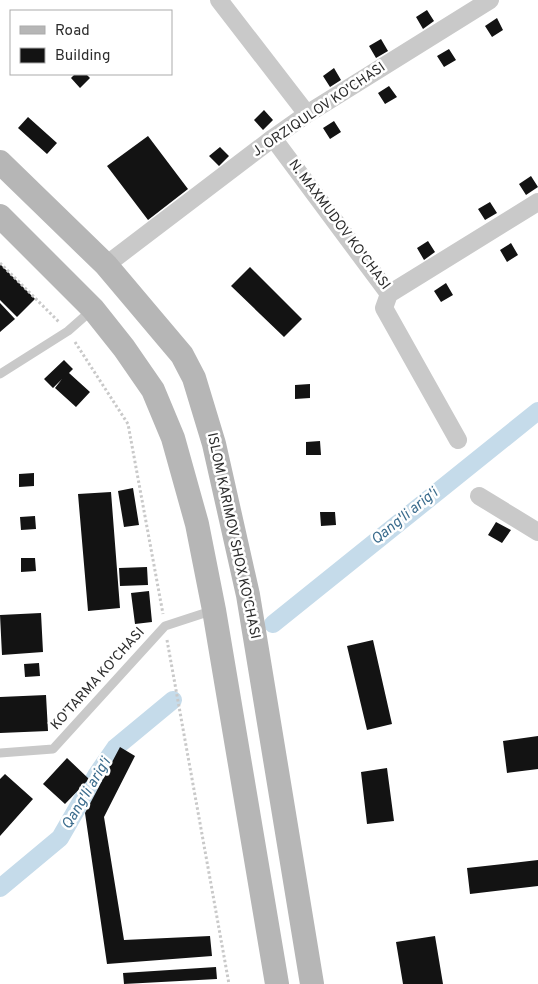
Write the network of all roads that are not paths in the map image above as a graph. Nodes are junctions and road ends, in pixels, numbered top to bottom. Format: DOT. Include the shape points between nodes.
graph roads {
  1 [pos="219,0"];
  2 [pos="490,0"];
  3 [pos="307,114"];
  4 [pos="273,138"];
  5 [pos="0,162"];
  6 [pos="538,202"];
  7 [pos="0,216"];
  8 [pos="106,265"];
  9 [pos="390,294"];
  10 [pos="93,309"];
  11 [pos="0,374"];
  12 [pos="458,440"];
  13 [pos="479,496"];
  14 [pos="538,532"];
  15 [pos="214,610"];
  16 [pos="0,753"];
  17 [pos="290,848"];
  18 [pos="255,850"];
  19 [pos="276,984"];
  20 [pos="312,984"];
  1 -- 3 [label="street"];
  2 -- 3 [label="street, J. ORZIQULOV KO'CHASI"];
  3 -- 4 [label="street, J. ORZIQULOV KO'CHASI"];
  4 -- 8 [label="street, J. ORZIQULOV KO'CHASI"];
  4 -- 9 [label="street, N. MAXMUDOV KO'CHASI"];
  5 -- 8 [label="main road, ISLOM KARIMOV SHOX KO'CHASI"];
  6 -- 9 [label="street, N. MAXMUDOV KO'CHASI"];
  7 -- 10 [label="main road"];
  8 -- 17 [label="main road, ISLOM KARIMOV SHOX KO'CHASI" via="182,355 194,378 214,444 248,595"];
  9 -- 12 [label="street" via="384,308"];
  10 -- 11 [label="lane" via="68,331"];
  10 -- 15 [label="main road" via="153,390 173,438 197,524"];
  13 -- 14 [label="street"];
  15 -- 16 [label="lane, KO'TARMA KO'CHASI" via="165,626 53,749"];
  15 -- 18 [label="main road"];
  17 -- 18 [label="main road" via="285,833 271,828 258,835 254,842"];
  17 -- 20 [label="main road, ISLOM KARIMOV SHOX KO'CHASI"];
  18 -- 19 [label="main road"];
}
